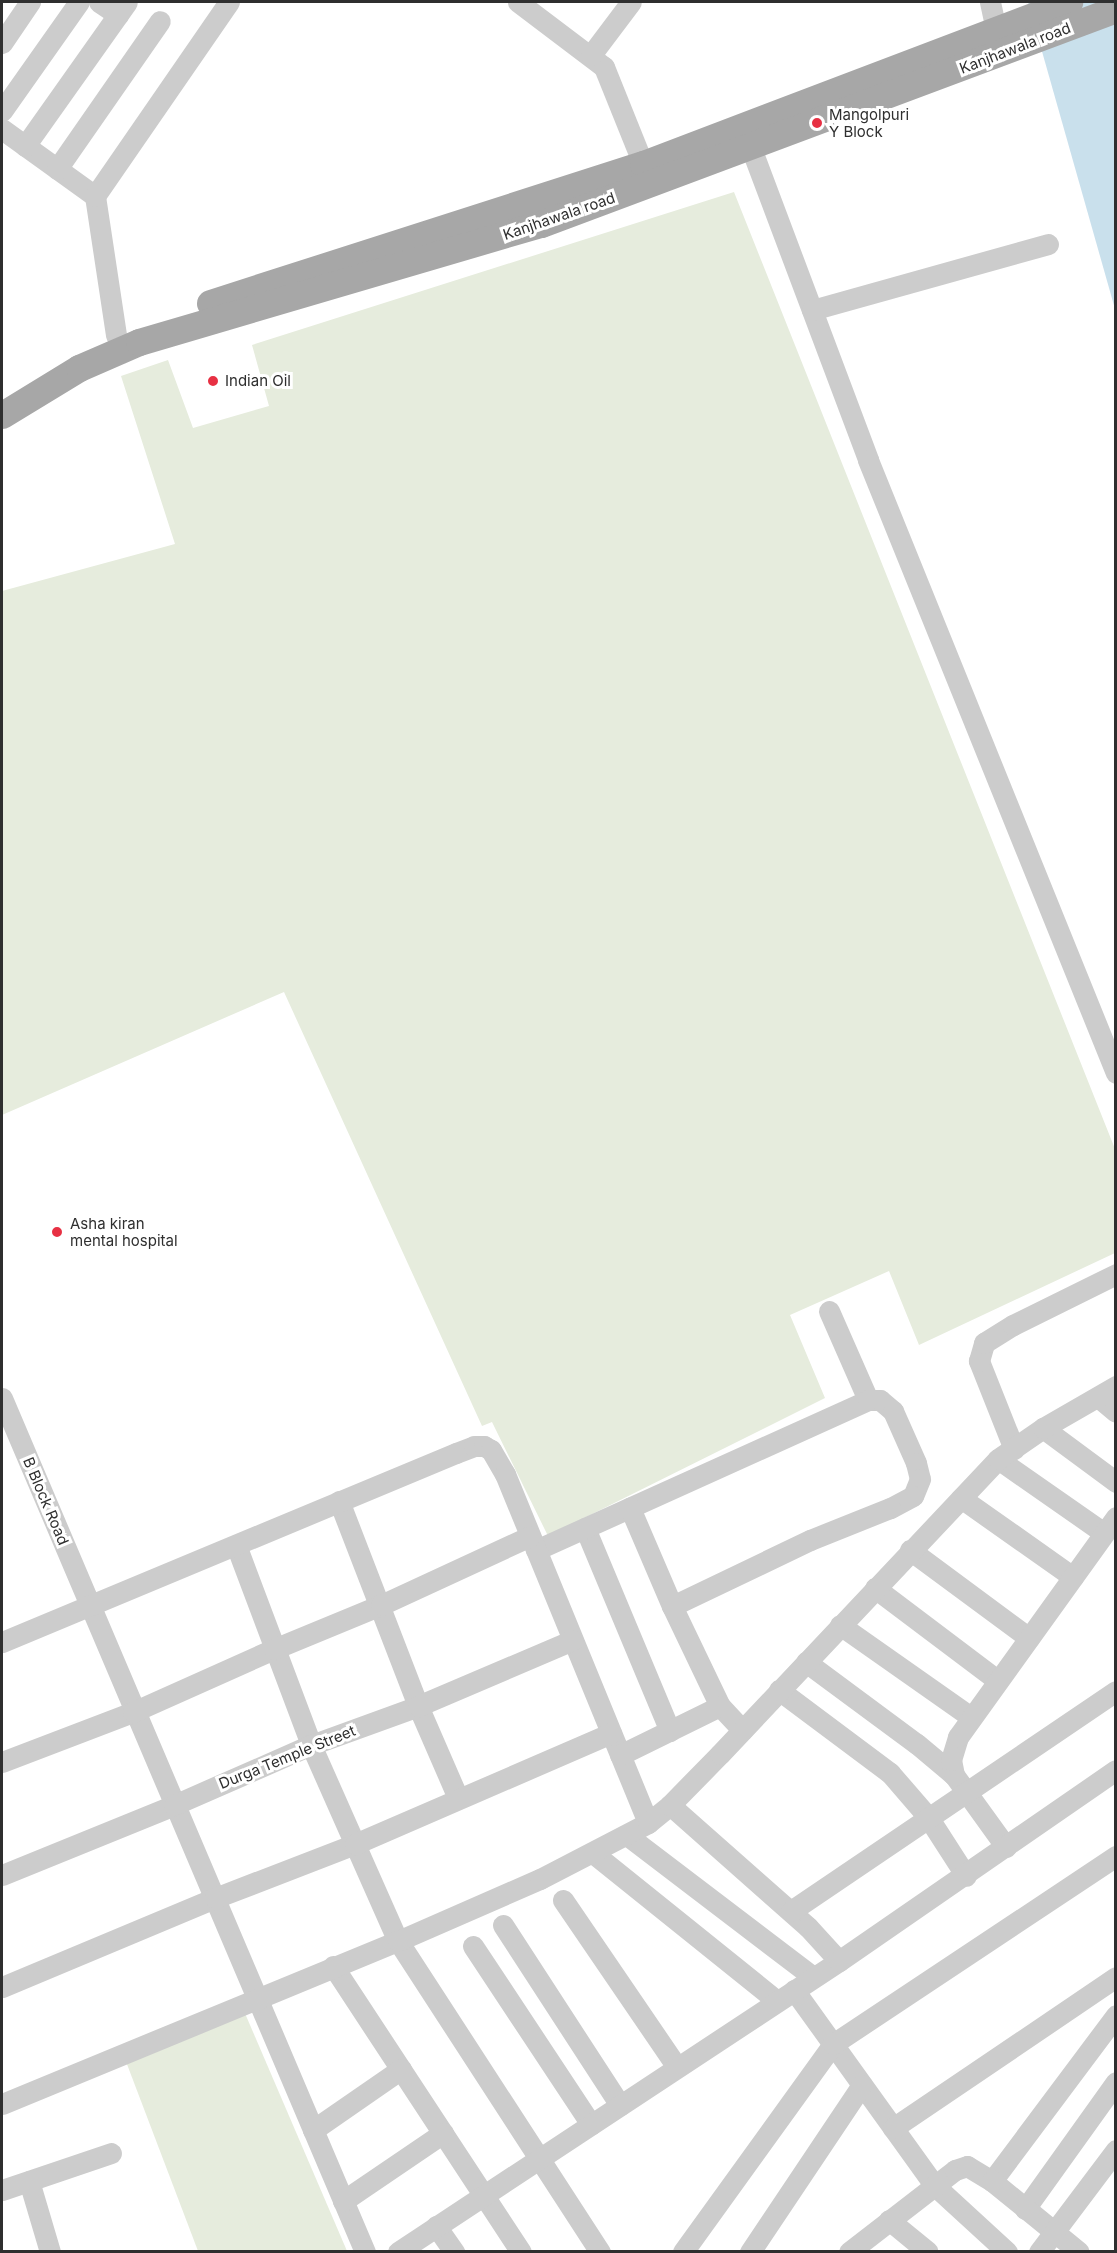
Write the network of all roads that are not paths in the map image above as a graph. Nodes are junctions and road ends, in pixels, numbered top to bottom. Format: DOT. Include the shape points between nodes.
graph roads {
  1 [pos="30,2"];
  2 [pos="79,2"];
  3 [pos="99,2"];
  4 [pos="229,2"];
  5 [pos="520,2"];
  6 [pos="631,2"];
  7 [pos="990,2"];
  8 [pos="1069,2"];
  9 [pos="122,8"];
  10 [pos="1116,9"];
  11 [pos="160,21"];
  12 [pos="1031,30"];
  13 [pos="999,42"];
  14 [pos="2,43"];
  15 [pos="591,55"];
  16 [pos="2,111"];
  17 [pos="2,129"];
  18 [pos="747,136"];
  19 [pos="25,146"];
  20 [pos="643,164"];
  21 [pos="57,169"];
  22 [pos="95,196"];
  23 [pos="1048,244"];
  24 [pos="234,305"];
  25 [pos="812,310"];
  26 [pos="117,335"];
  27 [pos="2,399"];
  28 [pos="2,416"];
  29 [pos="1116,1073"];
  30 [pos="1116,1274"];
  31 [pos="829,1311"];
  32 [pos="1107,1392"];
  33 [pos="868,1400"];
  34 [pos="4,1411"];
  35 [pos="1116,1412"];
  36 [pos="1043,1428"];
  37 [pos="1006,1454"];
  38 [pos="1116,1482"];
  39 [pos="961,1498"];
  40 [pos="339,1501"];
  41 [pos="630,1508"];
  42 [pos="1113,1521"];
  43 [pos="585,1528"];
  44 [pos="533,1543"];
  45 [pos="236,1545"];
  46 [pos="910,1550"];
  47 [pos="1073,1577"];
  48 [pos="875,1588"];
  49 [pos="90,1605"];
  50 [pos="381,1605"];
  51 [pos="672,1606"];
  52 [pos="840,1625"];
  53 [pos="1029,1638"];
  54 [pos="573,1640"];
  55 [pos="2,1642"];
  56 [pos="274,1648"];
  57 [pos="806,1662"];
  58 [pos="997,1680"];
  59 [pos="779,1690"];
  60 [pos="1116,1691"];
  61 [pos="418,1706"];
  62 [pos="720,1706"];
  63 [pos="133,1712"];
  64 [pos="971,1717"];
  65 [pos="742,1730"];
  66 [pos="670,1731"];
  67 [pos="611,1732"];
  68 [pos="311,1745"];
  69 [pos="620,1755"];
  70 [pos="2,1762"];
  71 [pos="1116,1770"];
  72 [pos="960,1784"];
  73 [pos="458,1798"];
  74 [pos="174,1805"];
  75 [pos="670,1805"];
  76 [pos="928,1817"];
  77 [pos="648,1823"];
  78 [pos="628,1836"];
  79 [pos="356,1844"];
  80 [pos="1006,1847"];
  81 [pos="593,1853"];
  82 [pos="1116,1856"];
  83 [pos="2,1875"];
  84 [pos="966,1876"];
  85 [pos="215,1898"];
  86 [pos="563,1900"];
  87 [pos="791,1911"];
  88 [pos="503,1926"];
  89 [pos="398,1941"];
  90 [pos="473,1946"];
  91 [pos="839,1961"];
  92 [pos="333,1966"];
  93 [pos="813,1977"];
  94 [pos="1116,1977"];
  95 [pos="2,1987"];
  96 [pos="786,1995"];
  97 [pos="257,1997"];
  98 [pos="1116,2015"];
  99 [pos="833,2044"];
  100 [pos="677,2067"];
  101 [pos="401,2069"];
  102 [pos="1116,2082"];
  103 [pos="862,2085"];
  104 [pos="2,2102"];
  105 [pos="620,2105"];
  106 [pos="591,2124"];
  107 [pos="893,2128"];
  108 [pos="313,2130"];
  109 [pos="443,2133"];
  110 [pos="1116,2150"];
  111 [pos="111,2153"];
  112 [pos="539,2158"];
  113 [pos="29,2181"];
  114 [pos="992,2181"];
  115 [pos="934,2185"];
  116 [pos="2,2190"];
  117 [pos="484,2194"];
  118 [pos="344,2201"];
  119 [pos="1025,2209"];
  120 [pos="889,2220"];
  121 [pos="436,2226"];
  122 [pos="1054,2234"];
  123 [pos="401,2251"];
  124 [pos="50,2252"];
  125 [pos="365,2252"];
  126 [pos="454,2252"];
  127 [pos="521,2252"];
  128 [pos="600,2252"];
  129 [pos="683,2252"];
  130 [pos="750,2252"];
  131 [pos="849,2252"];
  132 [pos="928,2252"];
  133 [pos="1007,2252"];
  134 [pos="1039,2252"];
  135 [pos="1079,2252"];
  1 -- 14 [label="street"];
  2 -- 16 [label="street"];
  3 -- 9 [label="street"];
  4 -- 22 [label="street"];
  5 -- 15 [label="street"];
  6 -- 15 [label="street"];
  7 -- 13 [label="street"];
  8 -- 12 [label="main road, Kanjhawala road"];
  9 -- 19 [label="street"];
  10 -- 12 [label="main road, Kanjhawala road"];
  11 -- 21 [label="street"];
  12 -- 13 [label="main road, Kanjhawala road"];
  13 -- 18 [label="main road, Kanjhawala road"];
  15 -- 20 [label="street" via="610,78"];
  17 -- 19 [label="street"];
  18 -- 20 [label="main road, Kanjhawala road"];
  18 -- 24 [label="main road, Kanjhawala road" via="541,224"];
  18 -- 25 [label="street"];
  19 -- 21 [label="street"];
  20 -- 24 [label="main road, Kanjhawala road"];
  21 -- 22 [label="street"];
  22 -- 26 [label="street"];
  23 -- 25 [label="street"];
  24 -- 26 [label="main road, Kanjhawala road"];
  24 -- 28 [label="main road, Kanjhawala road" via="79,368"];
  25 -- 29 [label="street" via="868,460"];
  26 -- 27 [label="main road, Kanjhawala road" via="70,354"];
  30 -- 37 [label="street" via="984,1343 979,1361"];
  31 -- 33 [label="street"];
  32 -- 35 [label="street"];
  32 -- 36 [label="street"];
  33 -- 41 [label="street"];
  33 -- 51 [label="street" via="880,1400 893,1411 920,1479 913,1496"];
  34 -- 49 [label="street, B Block Road"];
  36 -- 37 [label="street"];
  36 -- 38 [label="street"];
  37 -- 39 [label="street"];
  37 -- 42 [label="street"];
  39 -- 46 [label="street"];
  39 -- 47 [label="street"];
  40 -- 44 [label="street" via="474,1446 484,1446 491,1450 505,1474"];
  40 -- 45 [label="street"];
  40 -- 50 [label="street"];
  41 -- 43 [label="street"];
  41 -- 51 [label="street"];
  42 -- 47 [label="street"];
  43 -- 44 [label="street"];
  43 -- 66 [label="street"];
  44 -- 50 [label="street"];
  44 -- 54 [label="street"];
  45 -- 49 [label="street"];
  45 -- 56 [label="street"];
  46 -- 48 [label="street"];
  46 -- 53 [label="street"];
  47 -- 53 [label="street"];
  48 -- 52 [label="street"];
  48 -- 58 [label="street"];
  49 -- 55 [label="street"];
  49 -- 63 [label="street, B Block Road"];
  50 -- 56 [label="street"];
  50 -- 61 [label="street"];
  51 -- 62 [label="street"];
  52 -- 57 [label="street"];
  52 -- 64 [label="street"];
  53 -- 58 [label="street"];
  54 -- 61 [label="street, Durga Temple Street"];
  54 -- 67 [label="street"];
  56 -- 63 [label="street"];
  56 -- 68 [label="street"];
  57 -- 59 [label="street"];
  57 -- 72 [label="street" via="917,1744"];
  58 -- 64 [label="street"];
  59 -- 65 [label="street"];
  59 -- 76 [label="street" via="890,1773"];
  60 -- 72 [label="street"];
  61 -- 68 [label="street, Durga Temple Street"];
  61 -- 73 [label="street"];
  62 -- 65 [label="street"];
  62 -- 66 [label="street"];
  63 -- 70 [label="street"];
  63 -- 74 [label="street, B Block Road"];
  64 -- 72 [label="street" via="958,1737 951,1760"];
  65 -- 75 [label="street"];
  66 -- 69 [label="street"];
  67 -- 69 [label="street"];
  67 -- 73 [label="street"];
  68 -- 74 [label="street, Durga Temple Street"];
  68 -- 79 [label="street"];
  69 -- 77 [label="street"];
  71 -- 80 [label="street"];
  72 -- 76 [label="street"];
  72 -- 80 [label="street"];
  73 -- 79 [label="street"];
  74 -- 83 [label="street, Durga Temple Street"];
  74 -- 85 [label="street, B Block Road"];
  75 -- 77 [label="street"];
  75 -- 87 [label="street"];
  76 -- 84 [label="street"];
  76 -- 87 [label="street"];
  77 -- 78 [label="street"];
  78 -- 81 [label="street"];
  78 -- 93 [label="street"];
  79 -- 85 [label="street"];
  79 -- 89 [label="street"];
  80 -- 84 [label="street"];
  81 -- 89 [label="street"];
  81 -- 96 [label="street"];
  82 -- 99 [label="street"];
  84 -- 91 [label="street"];
  85 -- 95 [label="street"];
  85 -- 97 [label="street, B Block Road"];
  86 -- 100 [label="street"];
  87 -- 91 [label="street"];
  88 -- 105 [label="street"];
  89 -- 92 [label="street"];
  89 -- 112 [label="street"];
  90 -- 106 [label="street"];
  91 -- 93 [label="street"];
  92 -- 97 [label="street"];
  92 -- 101 [label="street"];
  93 -- 96 [label="street"];
  94 -- 107 [label="street"];
  96 -- 99 [label="street"];
  96 -- 100 [label="street"];
  97 -- 104 [label="street"];
  97 -- 108 [label="street, B Block Road"];
  98 -- 114 [label="street"];
  99 -- 103 [label="street"];
  99 -- 129 [label="street"];
  100 -- 105 [label="street"];
  101 -- 108 [label="street"];
  101 -- 109 [label="street"];
  102 -- 119 [label="street"];
  103 -- 107 [label="street"];
  103 -- 130 [label="street"];
  105 -- 106 [label="street"];
  106 -- 112 [label="street"];
  107 -- 115 [label="street"];
  108 -- 118 [label="street, B Block Road"];
  109 -- 117 [label="street"];
  109 -- 118 [label="street"];
  110 -- 122 [label="street"];
  111 -- 113 [label="street"];
  112 -- 117 [label="street"];
  112 -- 128 [label="street"];
  113 -- 116 [label="street"];
  113 -- 124 [label="street"];
  114 -- 115 [label="street" via="967,2166"];
  114 -- 119 [label="street"];
  115 -- 120 [label="street"];
  115 -- 133 [label="street"];
  117 -- 121 [label="street"];
  117 -- 127 [label="street"];
  118 -- 125 [label="street, B Block Road"];
  119 -- 122 [label="street"];
  120 -- 131 [label="street"];
  120 -- 132 [label="street"];
  121 -- 123 [label="street"];
  121 -- 126 [label="street"];
  122 -- 134 [label="street"];
  122 -- 135 [label="street"];
}
